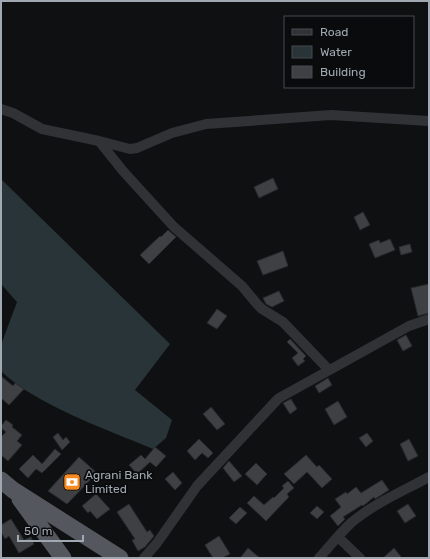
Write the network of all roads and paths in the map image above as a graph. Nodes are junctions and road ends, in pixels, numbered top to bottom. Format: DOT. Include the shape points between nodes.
graph roads {
  1 [pos="1,109"];
  2 [pos="429,121"];
  3 [pos="99,141"];
  4 [pos="429,319"];
  5 [pos="329,370"];
  6 [pos="429,477"];
  7 [pos="7,485"];
  8 [pos="338,537"];
  9 [pos="63,558"];
  10 [pos="120,558"];
  11 [pos="144,558"];
  12 [pos="319,558"];
  13 [pos="360,558"];
  1 -- 3 [label="street" via="42,129"];
  2 -- 3 [label="street" via="331,115 206,124 172,133 130,149"];
  3 -- 5 [label="street" via="174,227 242,286 262,309 283,322"];
  4 -- 5 [label="street" via="409,326"];
  5 -- 11 [label="street" via="276,401 197,486"];
  6 -- 8 [label="street" via="365,512"];
  7 -- 9 [label="highway"];
  7 -- 10 [label="highway"];
  8 -- 12 [label="street"];
  8 -- 13 [label="street"];
}
